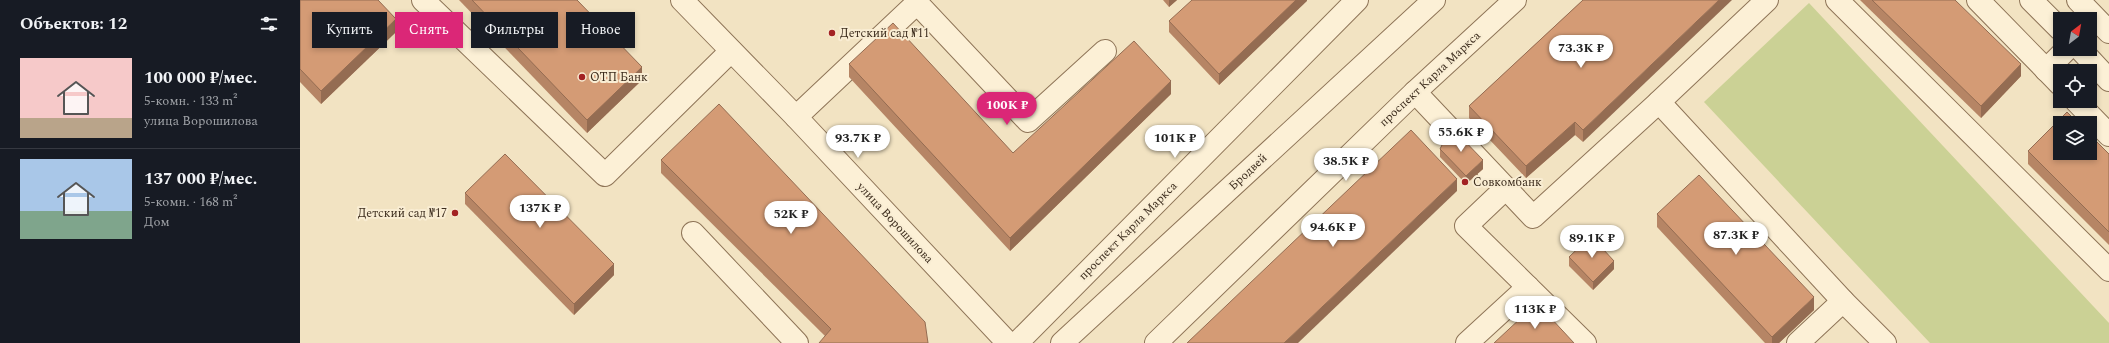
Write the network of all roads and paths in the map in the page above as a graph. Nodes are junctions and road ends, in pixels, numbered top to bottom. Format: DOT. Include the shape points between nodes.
graph roads {
  1 [pos="423,0"];
  2 [pos="682,0"];
  3 [pos="1434,0"];
  4 [pos="1515,0"];
  5 [pos="1767,0"];
  6 [pos="1837,0"];
  7 [pos="1978,0"];
  8 [pos="2031,0"];
  9 [pos="2078,0"];
  10 [pos="1349,2"];
  11 [pos="2053,22"];
  12 [pos="2099,27"];
  13 [pos="731,51"];
  14 [pos="1105,51"];
  15 [pos="2087,56"];
  16 [pos="2053,77"];
  17 [pos="2109,80"];
  18 [pos="1416,92"];
  19 [pos="1659,102"];
  20 [pos="2083,108"];
  21 [pos="796,117"];
  22 [pos="2109,135"];
  23 [pos="1506,188"];
  24 [pos="693,233"];
  25 [pos="2109,270"];
  26 [pos="1528,287"];
  27 [pos="1843,301"];
  28 [pos="797,343"];
  29 [pos="1008,343"];
  30 [pos="1017,343"];
  31 [pos="1062,343"];
  32 [pos="1156,343"];
  33 [pos="1467,343"];
  34 [pos="1585,343"];
  35 [pos="1798,343"];
  36 [pos="1885,343"];
  1 -- 13 [label="street" via="605,175"];
  2 -- 13 [label="street, улица Ворошилова"];
  3 -- 31 [label="street, Бродвей"];
  4 -- 18 [label="street, проспект Карла Маркса"];
  5 -- 19 [label="street"];
  6 -- 25 [label="street"];
  7 -- 16 [label="street"];
  8 -- 11 [label="street"];
  9 -- 12 [label="street"];
  10 -- 30 [label="street, проспект Карла Маркса"];
  13 -- 21 [label="street, улица Ворошилова"];
  14 -- 21 [label="street" via="1028,121 916,3"];
  15 -- 17 [label="street"];
  18 -- 23 [label="street"];
  18 -- 32 [label="street, проспект Карла Маркса"];
  19 -- 23 [label="street" via="1533,217"];
  19 -- 27 [label="street"];
  20 -- 22 [label="street"];
  21 -- 29 [label="street, улица Ворошилова"];
  23 -- 26 [label="street" via="1466,226"];
  24 -- 28 [label="street"];
  26 -- 33 [label="street"];
  26 -- 34 [label="street"];
  27 -- 35 [label="street"];
  27 -- 36 [label="street"];
}
